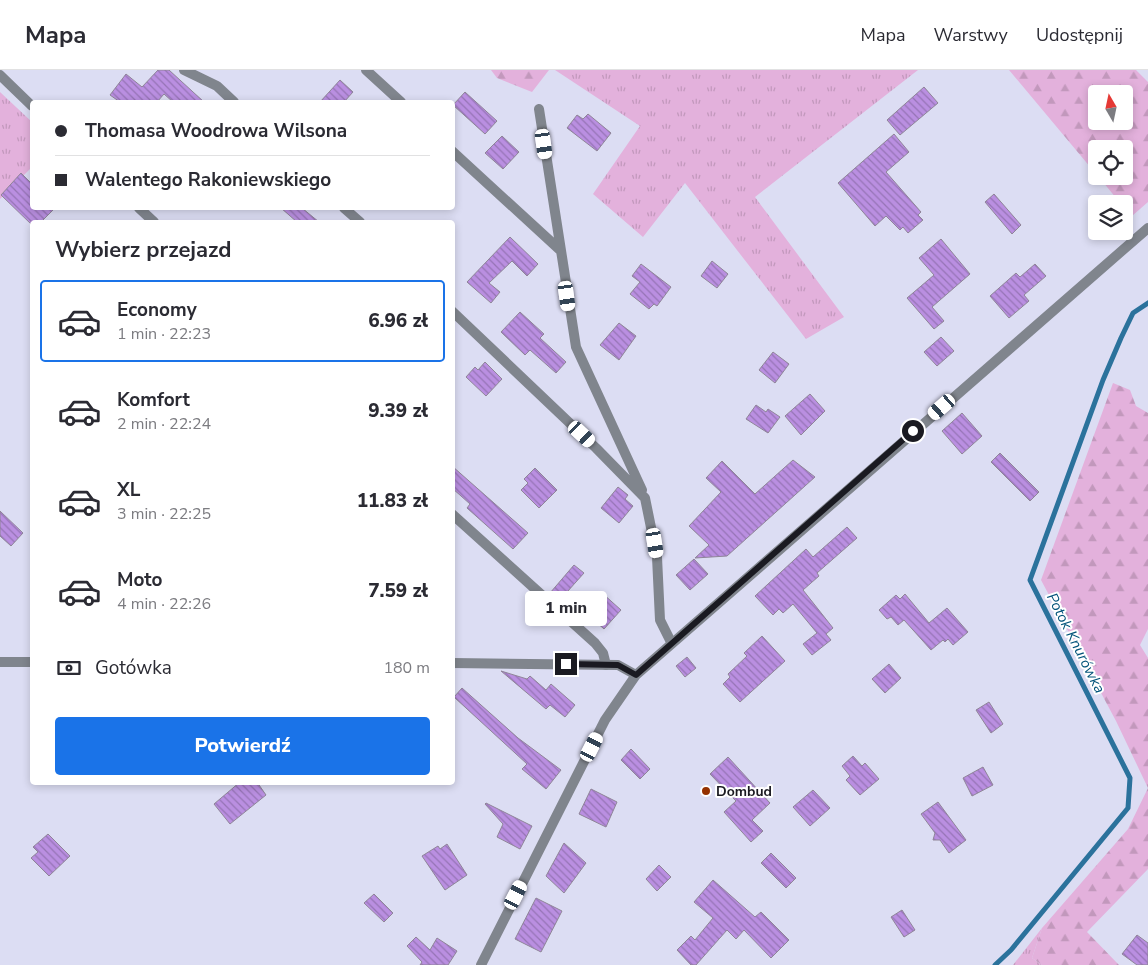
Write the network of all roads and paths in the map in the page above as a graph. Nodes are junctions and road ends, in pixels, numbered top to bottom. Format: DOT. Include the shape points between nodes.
graph roads {
  1 [pos="184,70"];
  2 [pos="366,70"];
  3 [pos="0,74"];
  4 [pos="232,100"];
  5 [pos="399,100"];
  6 [pos="30,104"];
  7 [pos="540,109"];
  8 [pos="455,154"];
  9 [pos="140,210"];
  10 [pos="346,210"];
  11 [pos="152,220"];
  12 [pos="358,220"];
  13 [pos="1148,228"];
  14 [pos="560,250"];
  15 [pos="455,314"];
  16 [pos="645,498"];
  17 [pos="455,517"];
  18 [pos="671,642"];
  19 [pos="0,662"];
  20 [pos="30,662"];
  21 [pos="455,663"];
  22 [pos="606,665"];
  23 [pos="636,675"];
  24 [pos="481,965"];
  1 -- 4 [label="street" via="217,86"];
  2 -- 5 [label="street"];
  3 -- 6 [label="street"];
  7 -- 14 [label="street"];
  8 -- 14 [label="street"];
  9 -- 11 [label="street"];
  10 -- 12 [label="street"];
  13 -- 18 [label="street"];
  14 -- 16 [label="street" via="576,348"];
  15 -- 16 [label="street"];
  16 -- 18 [label="street" via="657,557 660,620"];
  17 -- 22 [label="street" via="595,643 603,652"];
  18 -- 23 [label="street"];
  19 -- 20 [label="street"];
  21 -- 22 [label="street"];
  22 -- 23 [label="street" via="618,665"];
  23 -- 24 [label="street" via="605,720"];
}
